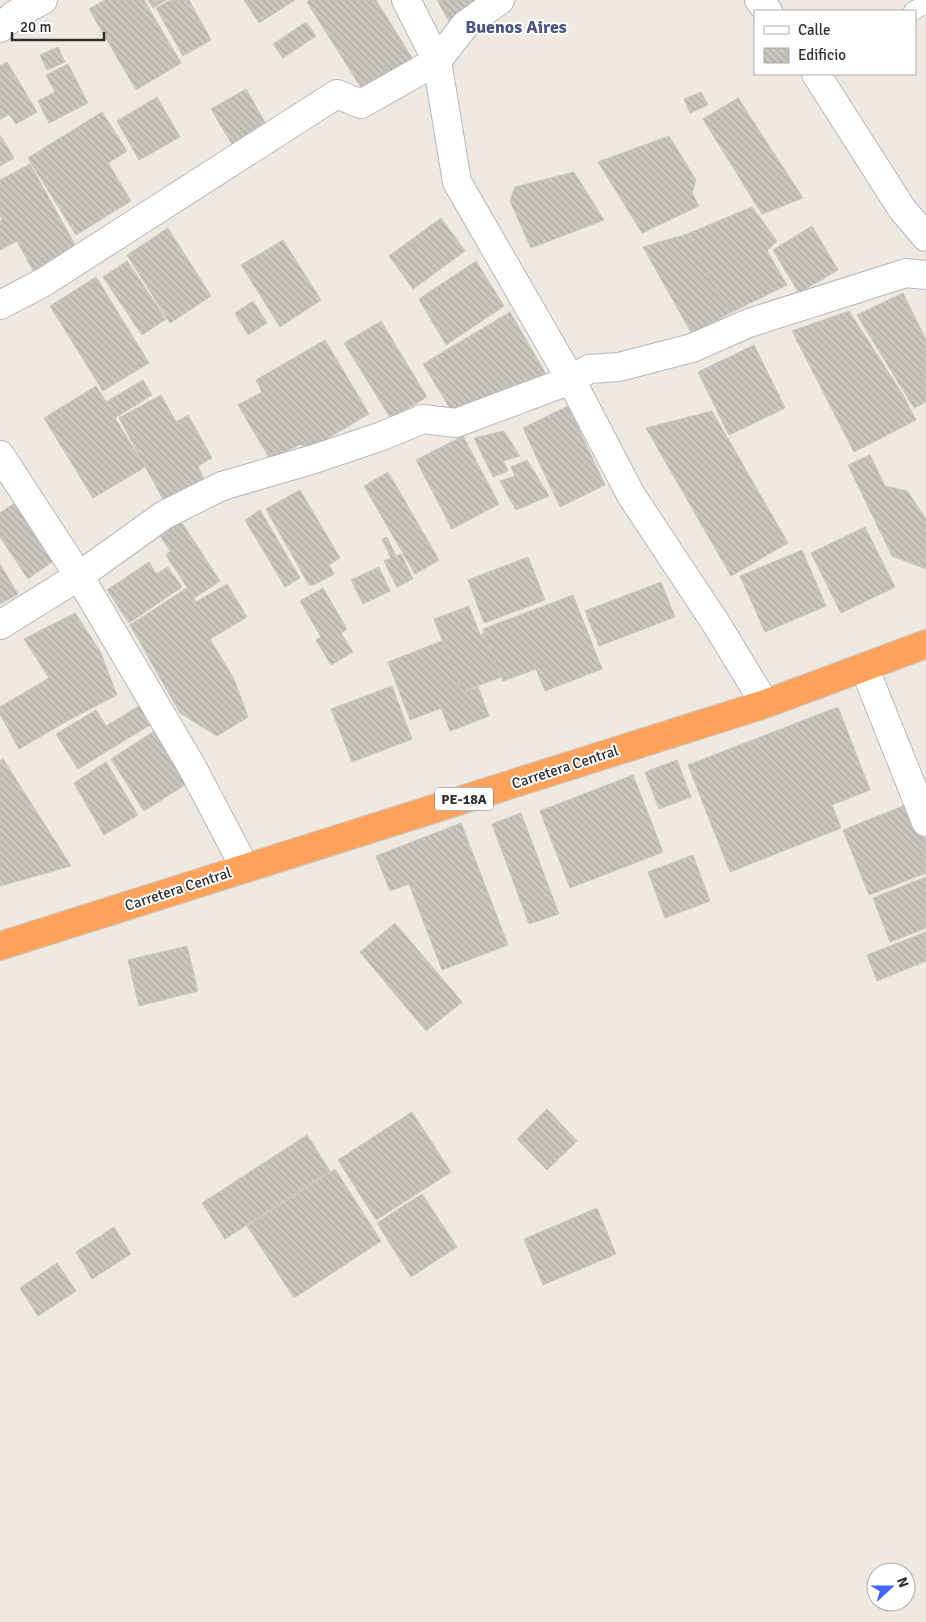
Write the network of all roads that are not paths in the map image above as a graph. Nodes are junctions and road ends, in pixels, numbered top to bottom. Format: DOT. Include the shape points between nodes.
graph roads {
  1 [pos="43,0"];
  2 [pos="406,0"];
  3 [pos="500,0"];
  4 [pos="759,0"];
  5 [pos="926,4"];
  6 [pos="767,10"];
  7 [pos="915,10"];
  8 [pos="0,28"];
  9 [pos="437,61"];
  10 [pos="817,75"];
  11 [pos="926,237"];
  12 [pos="926,275"];
  13 [pos="0,305"];
  14 [pos="572,380"];
  15 [pos="0,455"];
  16 [pos="79,576"];
  17 [pos="0,625"];
  18 [pos="926,644"];
  19 [pos="864,668"];
  20 [pos="764,704"];
  21 [pos="926,822"];
  22 [pos="245,868"];
  23 [pos="0,946"];
  1 -- 8 [label="street" via="14,15"];
  2 -- 9 [label="street"];
  3 -- 9 [label="street" via="465,25"];
  4 -- 6 [label="street"];
  5 -- 7 [label="lane"];
  9 -- 13 [label="street" via="361,104 337,94 44,282"];
  9 -- 14 [label="street" via="457,182"];
  10 -- 11 [label="street" via="902,209"];
  12 -- 14 [label="street" via="906,273 749,323 692,348 619,367 589,369"];
  14 -- 16 [label="street" via="456,423 423,419 314,459 222,486 164,515"];
  14 -- 20 [label="street" via="631,496 717,625"];
  15 -- 16 [label="street"];
  16 -- 17 [label="street"];
  16 -- 22 [label="street" via="192,767"];
  18 -- 19 [label="highway, Carretera Central / PE-18A"];
  19 -- 20 [label="highway, Carretera Central / PE-18A"];
  19 -- 21 [label="street"];
  20 -- 22 [label="highway, Carretera Central / PE-18A"];
  22 -- 23 [label="highway, Carretera Central / PE-18A"];
}
